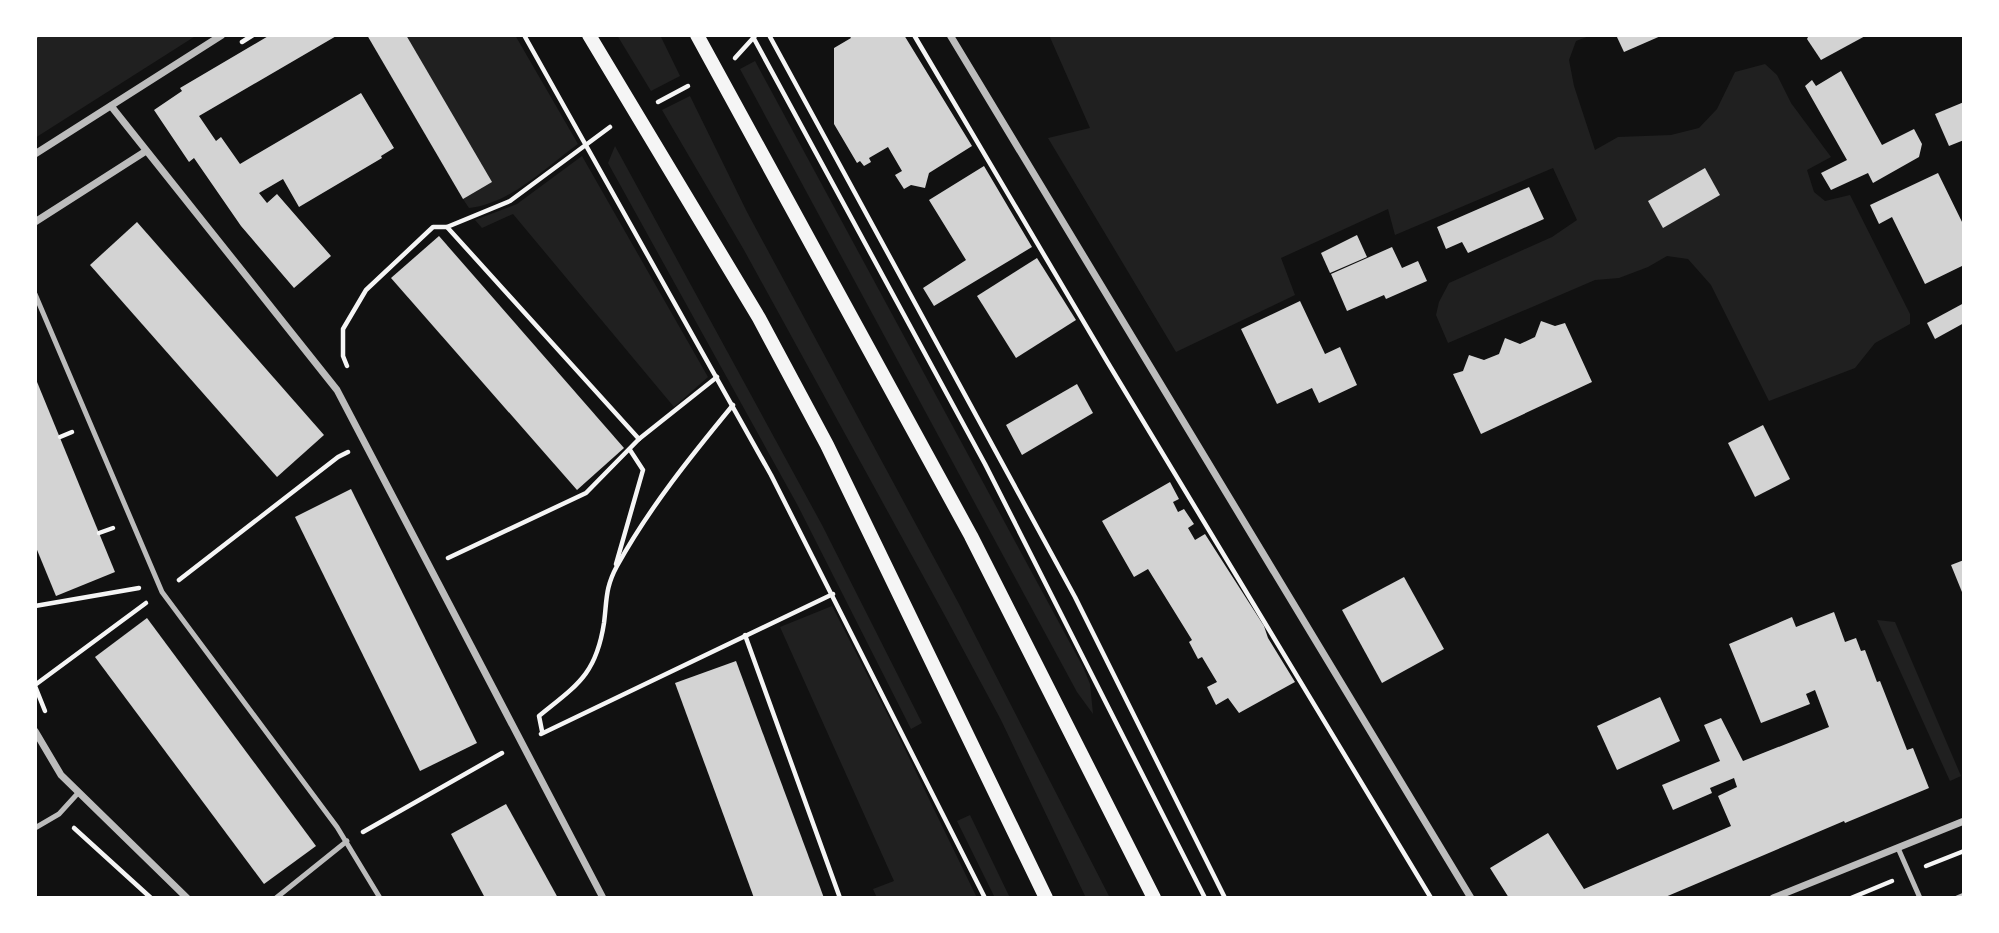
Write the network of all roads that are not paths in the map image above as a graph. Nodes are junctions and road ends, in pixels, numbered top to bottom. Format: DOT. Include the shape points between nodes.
graph roads {
  1 [pos="222,35"];
  2 [pos="589,35"];
  3 [pos="697,35"];
  4 [pos="950,35"];
  5 [pos="111,106"];
  6 [pos="146,151"];
  7 [pos="35,154"];
  8 [pos="35,222"];
  9 [pos="35,294"];
  10 [pos="35,731"];
  11 [pos="79,792"];
  12 [pos="1964,821"];
  13 [pos="35,828"];
  14 [pos="347,841"];
  15 [pos="1898,848"];
  16 [pos="1964,895"];
  17 [pos="187,898"];
  18 [pos="276,898"];
  19 [pos="380,898"];
  20 [pos="603,898"];
  21 [pos="1046,898"];
  22 [pos="1154,898"];
  23 [pos="1471,898"];
  24 [pos="1773,898"];
  25 [pos="1920,898"];
  26 [pos="1957,898"];
  1 -- 5 [label="street"];
  2 -- 21 [label="main road" via="759,318 827,445"];
  3 -- 22 [label="main road" via="971,536"];
  4 -- 23 [label="street"];
  5 -- 6 [label="street"];
  5 -- 7 [label="street"];
  6 -- 8 [label="street"];
  6 -- 20 [label="street" via="337,390"];
  9 -- 14 [label="lane" via="162,592"];
  10 -- 11 [label="street" via="61,775"];
  11 -- 13 [label="lane" via="59,814"];
  11 -- 17 [label="street"];
  12 -- 15 [label="street"];
  14 -- 18 [label="lane"];
  14 -- 19 [label="lane"];
  15 -- 24 [label="street"];
  15 -- 25 [label="lane"];
  16 -- 26 [label="lane"];
}
